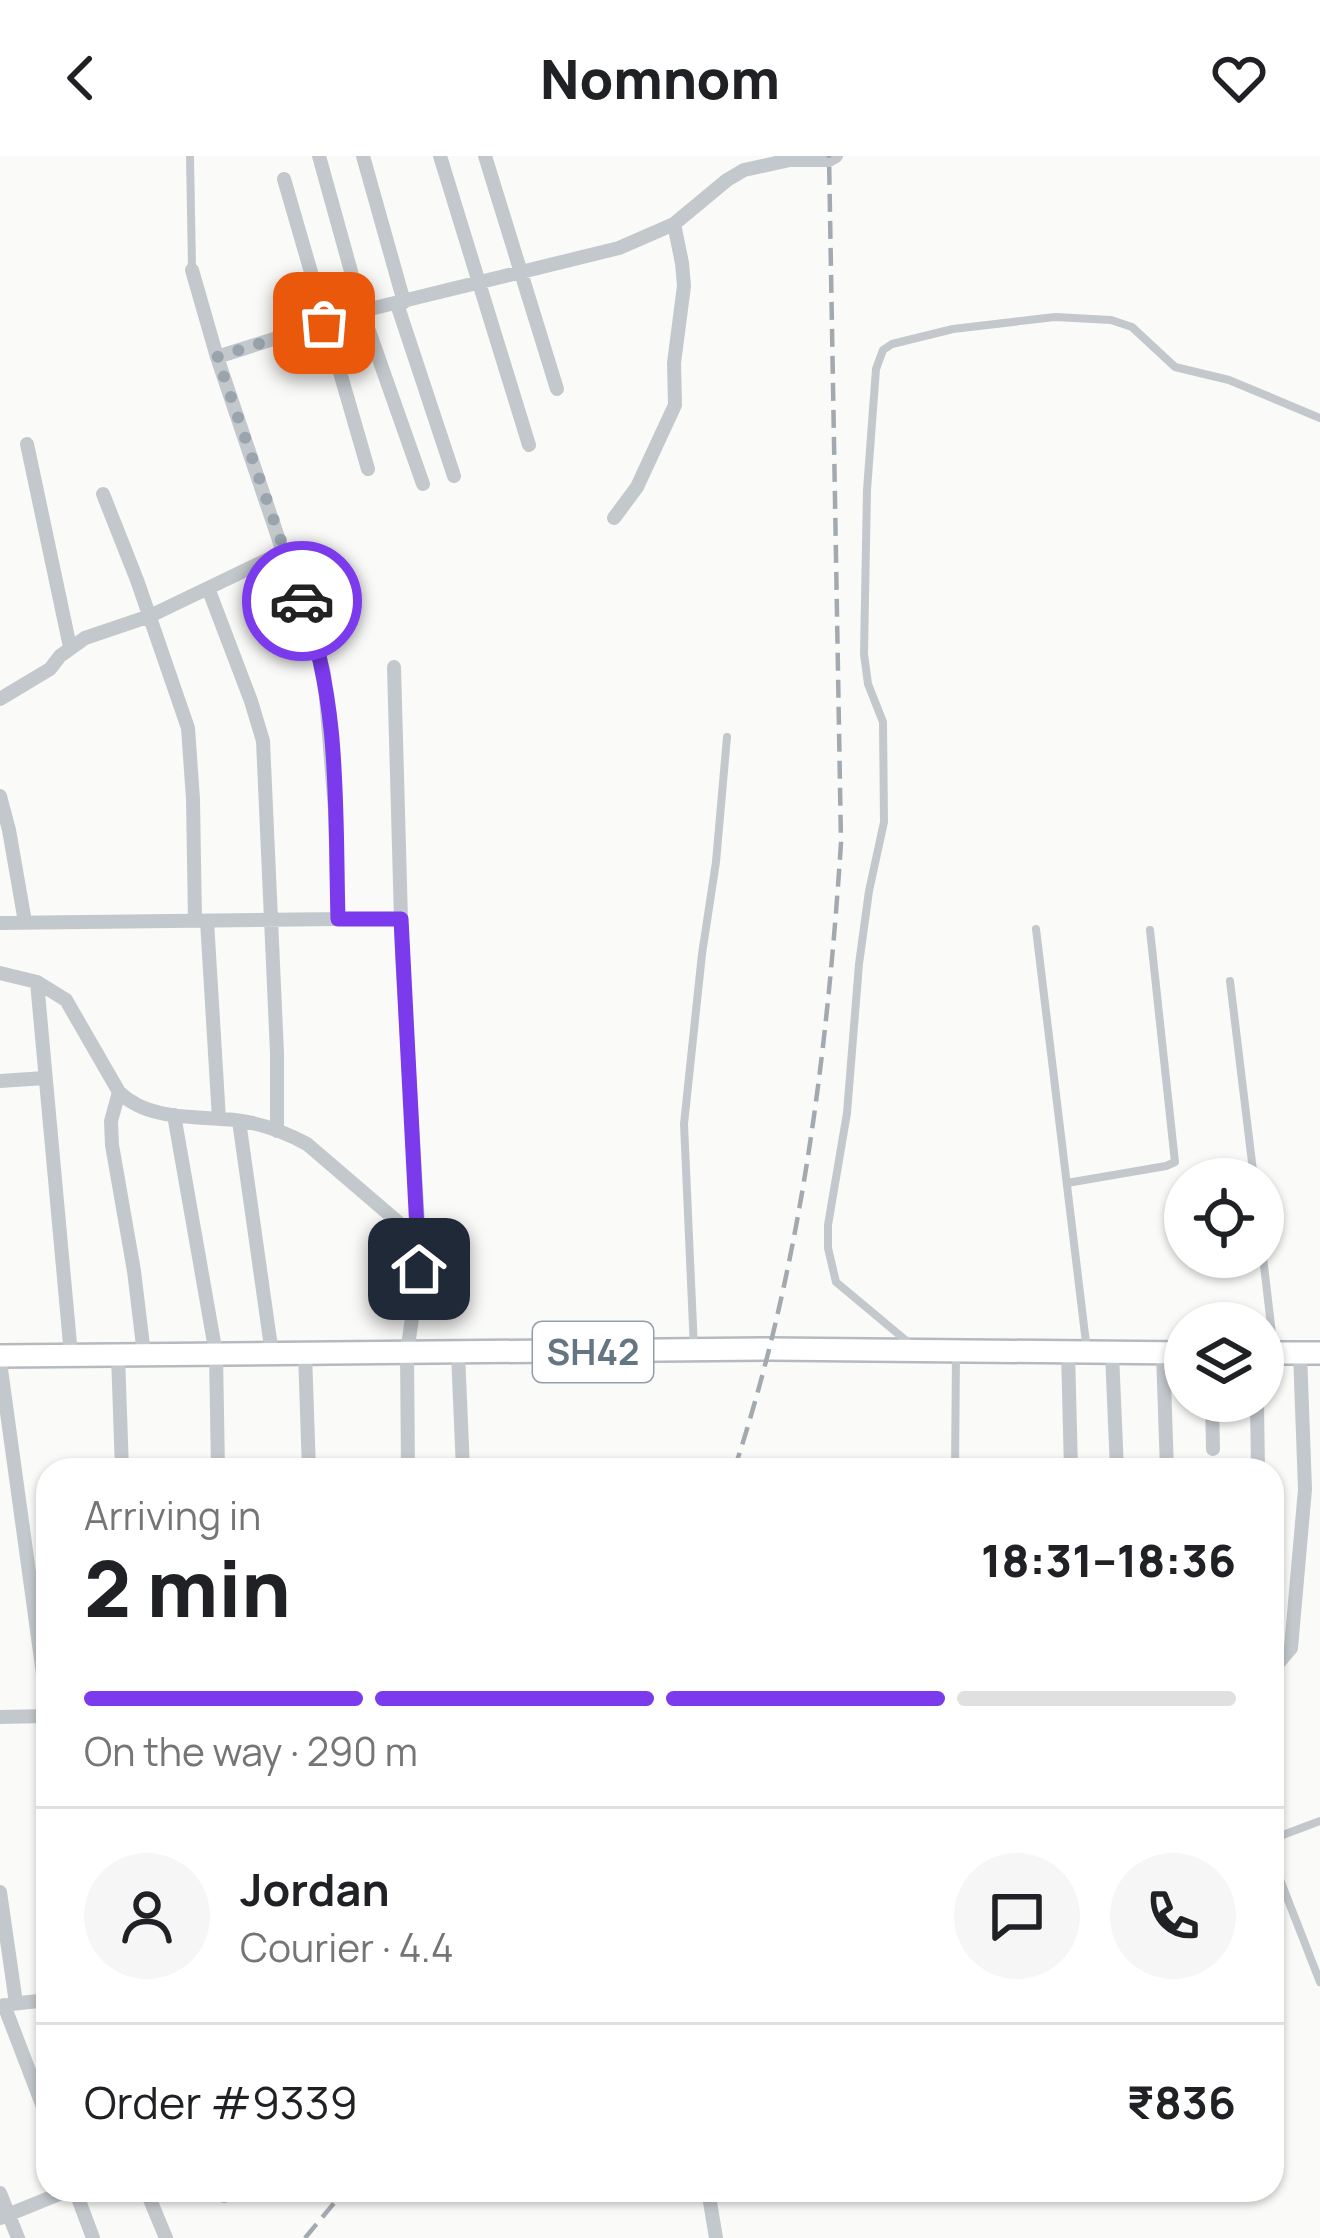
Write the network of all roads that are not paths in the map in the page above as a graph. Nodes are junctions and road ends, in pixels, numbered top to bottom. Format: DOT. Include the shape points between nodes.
graph roads {
  1 [pos="190,156"];
  2 [pos="319,156"];
  3 [pos="363,156"];
  4 [pos="440,156"];
  5 [pos="485,156"];
  6 [pos="836,156"];
  7 [pos="743,163"];
  8 [pos="284,179"];
  9 [pos="674,224"];
  10 [pos="192,270"];
  11 [pos="519,271"];
  12 [pos="478,282"];
  13 [pos="401,303"];
  14 [pos="362,311"];
  15 [pos="324,323"];
  16 [pos="217,357"];
  17 [pos="557,389"];
  18 [pos="1320,418"];
  19 [pos="27,444"];
  20 [pos="529,446"];
  21 [pos="368,469"];
  22 [pos="454,476"];
  23 [pos="423,484"];
  24 [pos="104,494"];
  25 [pos="614,518"];
  26 [pos="283,552"];
  27 [pos="208,588"];
  28 [pos="150,616"];
  29 [pos="70,647"];
  30 [pos="394,667"];
  31 [pos="0,699"];
  32 [pos="727,737"];
  33 [pos="0,796"];
  34 [pos="338,919"];
  35 [pos="401,919"];
  36 [pos="271,920"];
  37 [pos="201,921"];
  38 [pos="26,922"];
  39 [pos="0,923"];
  40 [pos="1036,929"];
  41 [pos="1150,930"];
  42 [pos="0,973"];
  43 [pos="37,982"];
  44 [pos="1230,982"];
  45 [pos="45,1078"];
  46 [pos="0,1081"];
  47 [pos="118,1091"];
  48 [pos="174,1115"];
  49 [pos="219,1119"];
  50 [pos="239,1121"];
  51 [pos="278,1130"];
  52 [pos="1251,1158"];
  53 [pos="1067,1183"];
  54 [pos="419,1240"];
  55 [pos="694,1351"];
  56 [pos="458,1352"];
  57 [pos="919,1352"];
  58 [pos="956,1352"];
  59 [pos="1078,1352"];
  60 [pos="1112,1352"];
  61 [pos="305,1353"];
  62 [pos="407,1353"];
  63 [pos="1164,1353"];
  64 [pos="1310,1353"];
  65 [pos="144,1354"];
  66 [pos="216,1354"];
  67 [pos="272,1354"];
  68 [pos="71,1355"];
  69 [pos="118,1355"];
  70 [pos="0,1359"];
  71 [pos="1170,1422"];
  72 [pos="1213,1422"];
  73 [pos="1257,1422"];
  74 [pos="1214,1450"];
  75 [pos="122,1458"];
  76 [pos="218,1458"];
  77 [pos="309,1458"];
  78 [pos="408,1458"];
  79 [pos="462,1458"];
  80 [pos="955,1458"];
  81 [pos="1072,1458"];
  82 [pos="1116,1458"];
  83 [pos="1168,1458"];
  84 [pos="1258,1458"];
  85 [pos="1312,1462"];
  86 [pos="36,1624"];
  87 [pos="1284,1657"];
  88 [pos="36,1714"];
  89 [pos="0,1718"];
  90 [pos="1320,1821"];
  91 [pos="1284,1834"];
  92 [pos="1284,1890"];
  93 [pos="0,1892"];
  94 [pos="1320,1982"];
  95 [pos="7,2005"];
  96 [pos="36,2086"];
  97 [pos="0,2193"];
  98 [pos="41,2202"];
  99 [pos="77,2202"];
  100 [pos="151,2202"];
  101 [pos="710,2202"];
  102 [pos="4,2216"];
  103 [pos="18,2238"];
  104 [pos="93,2238"];
  105 [pos="166,2238"];
  106 [pos="716,2238"];
  1 -- 10 [label="lane"];
  2 -- 14 [label="street"];
  3 -- 13 [label="street"];
  4 -- 12 [label="street"];
  5 -- 11 [label="street"];
  6 -- 7 [label="street"];
  7 -- 9 [label="street"];
  8 -- 15 [label="street"];
  9 -- 11 [label="street" via="619,248"];
  9 -- 25 [label="street" via="683,286 675,405 638,487"];
  10 -- 16 [label="street"];
  11 -- 12 [label="street"];
  11 -- 17 [label="street"];
  12 -- 13 [label="street"];
  12 -- 20 [label="street"];
  13 -- 14 [label="street"];
  13 -- 22 [label="street"];
  14 -- 15 [label="street"];
  14 -- 23 [label="street"];
  15 -- 16 [label="street"];
  15 -- 21 [label="street"];
  16 -- 26 [label="street"];
  18 -- 57 [label="lane" via="1174,367 1132,326 1111,320 1055,317 953,329 892,344 879,357 864,654 883,722 884,822 868,891 828,1248 836,1282"];
  19 -- 29 [label="street"];
  24 -- 28 [label="street"];
  26 -- 27 [label="street"];
  26 -- 34 [label="street" via="326,687"];
  27 -- 28 [label="street"];
  27 -- 36 [label="street" via="263,741"];
  28 -- 29 [label="street"];
  28 -- 37 [label="street" via="188,728"];
  29 -- 31 [label="street"];
  30 -- 35 [label="street"];
  32 -- 55 [label="lane" via="683,1124"];
  33 -- 38 [label="street"];
  34 -- 35 [label="street"];
  34 -- 36 [label="street"];
  35 -- 54 [label="street"];
  36 -- 37 [label="street"];
  36 -- 51 [label="street"];
  37 -- 38 [label="street"];
  37 -- 49 [label="street"];
  38 -- 39 [label="street"];
  40 -- 53 [label="lane"];
  41 -- 53 [label="lane" via="1175,1162"];
  42 -- 43 [label="street"];
  43 -- 45 [label="street"];
  43 -- 47 [label="street" via="75,1012"];
  44 -- 52 [label="lane"];
  45 -- 46 [label="street"];
  45 -- 68 [label="street"];
  47 -- 48 [label="street"];
  47 -- 65 [label="street" via="112,1145"];
  48 -- 49 [label="street"];
  48 -- 66 [label="street"];
  49 -- 50 [label="street"];
  50 -- 51 [label="street"];
  50 -- 67 [label="street"];
  51 -- 54 [label="street" via="307,1144"];
  53 -- 59 [label="lane"];
  54 -- 62 [label="street"];
  55 -- 56 [label="main road, SH42"];
  55 -- 57 [label="main road, SH42"];
  56 -- 62 [label="main road, SH42"];
  56 -- 79 [label="street"];
  57 -- 58 [label="main road, SH42"];
  58 -- 59 [label="main road, SH42"];
  58 -- 80 [label="lane"];
  59 -- 60 [label="main road, SH42"];
  59 -- 81 [label="street"];
  60 -- 63 [label="main road, SH42"];
  60 -- 82 [label="street"];
  61 -- 62 [label="main road, SH42"];
  61 -- 67 [label="main road, SH42"];
  61 -- 77 [label="street"];
  62 -- 78 [label="street"];
  64 -- 85 [label="street"];
  65 -- 66 [label="main road, SH42"];
  65 -- 69 [label="main road, SH42"];
  66 -- 67 [label="main road, SH42"];
  66 -- 76 [label="street"];
  68 -- 69 [label="main road, SH42"];
  68 -- 70 [label="main road, SH42"];
  69 -- 75 [label="street"];
  70 -- 86 [label="street"];
  71 -- 83 [label="street"];
  72 -- 74 [label="street"];
  73 -- 84 [label="street"];
  85 -- 87 [label="street" via="1292,1648"];
  88 -- 89 [label="street"];
  90 -- 91 [label="lane"];
  92 -- 94 [label="lane"];
  93 -- 95 [label="street"];
  95 -- 96 [label="street"];
  97 -- 102 [label="street"];
  98 -- 102 [label="street"];
  99 -- 104 [label="street"];
  100 -- 105 [label="street"];
  101 -- 106 [label="street"];
  102 -- 103 [label="street"];
}
